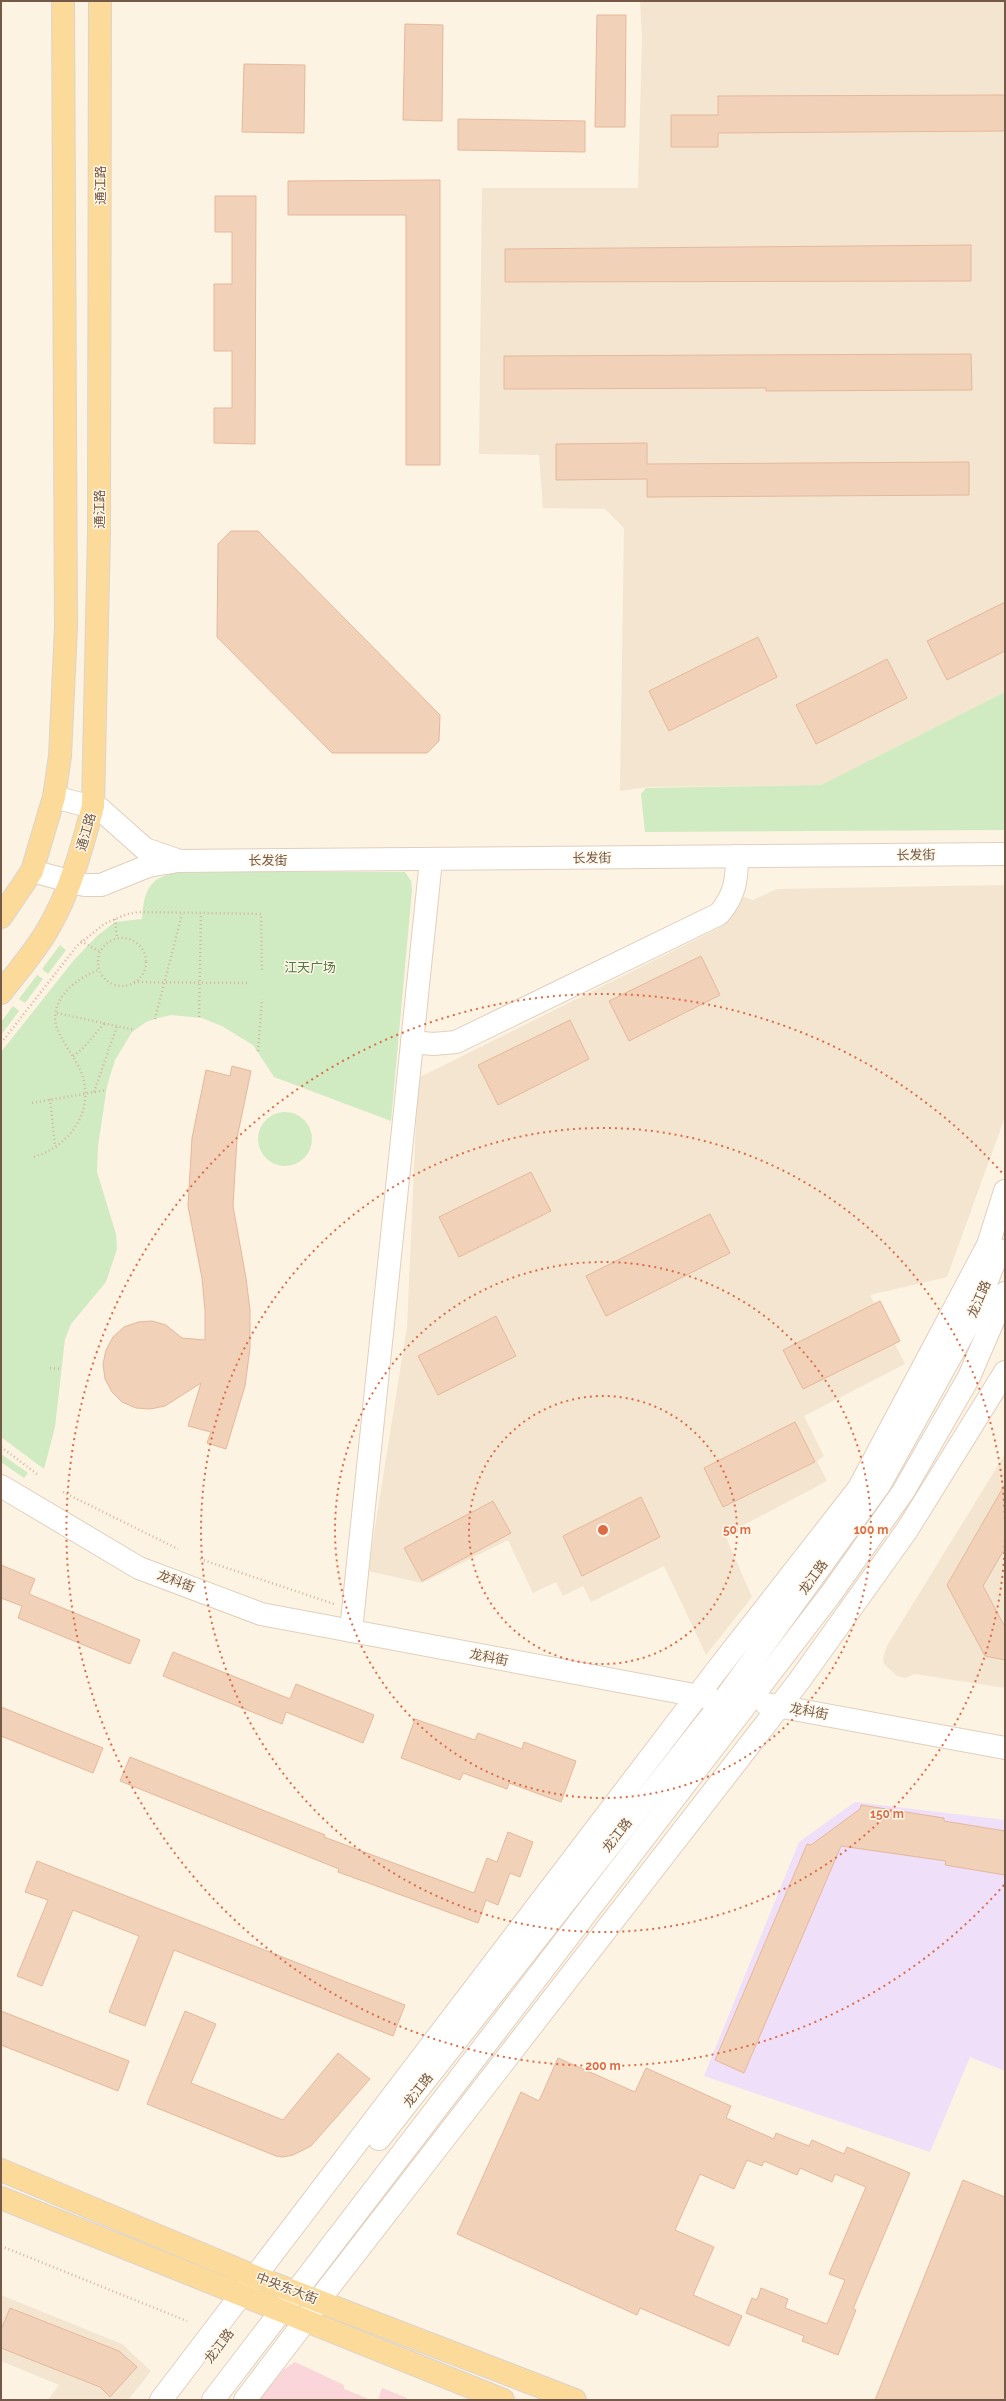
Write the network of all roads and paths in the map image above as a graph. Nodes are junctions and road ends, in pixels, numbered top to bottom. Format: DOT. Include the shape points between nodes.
graph roads {
  1 [pos="63,1"];
  2 [pos="100,1"];
  3 [pos="54,797"];
  4 [pos="93,806"];
  5 [pos="1005,854"];
  6 [pos="737,856"];
  7 [pos="431,860"];
  8 [pos="178,861"];
  9 [pos="32,871"];
  10 [pos="70,881"];
  11 [pos="182,914"];
  12 [pos="201,914"];
  13 [pos="1,917"];
  14 [pos="115,919"];
  15 [pos="117,938"];
  16 [pos="81,941"];
  17 [pos="100,952"];
  18 [pos="99,970"];
  19 [pos="262,972"];
  20 [pos="133,982"];
  21 [pos="164,983"];
  22 [pos="200,983"];
  23 [pos="247,983"];
  24 [pos="1,993"];
  25 [pos="262,999"];
  26 [pos="57,1012"];
  27 [pos="200,1017"];
  28 [pos="155,1019"];
  29 [pos="105,1023"];
  30 [pos="117,1026"];
  31 [pos="135,1030"];
  32 [pos="412,1042"];
  33 [pos="1,1043"];
  34 [pos="258,1051"];
  35 [pos="73,1056"];
  36 [pos="106,1090"];
  37 [pos="94,1092"];
  38 [pos="85,1093"];
  39 [pos="50,1100"];
  40 [pos="32,1103"];
  41 [pos="55,1146"];
  42 [pos="34,1157"];
  43 [pos="1005,1191"];
  44 [pos="1005,1236"];
  45 [pos="1005,1293"];
  46 [pos="50,1368"];
  47 [pos="62,1369"];
  48 [pos="1005,1372"];
  49 [pos="1,1447"];
  50 [pos="36,1474"];
  51 [pos="1,1486"];
  52 [pos="63,1492"];
  53 [pos="178,1549"];
  54 [pos="200,1559"];
  55 [pos="334,1604"];
  56 [pos="351,1631"];
  57 [pos="697,1697"];
  58 [pos="724,1700"];
  59 [pos="748,1703"];
  60 [pos="780,1705"];
  61 [pos="1005,1748"];
  62 [pos="1,2170"];
  63 [pos="1,2198"];
  64 [pos="1,2246"];
  65 [pos="262,2279"];
  66 [pos="297,2292"];
  67 [pos="248,2298"];
  68 [pos="319,2300"];
  69 [pos="282,2312"];
  70 [pos="306,2320"];
  71 [pos="187,2321"];
  72 [pos="161,2400"];
  73 [pos="178,2400"];
  74 [pos="213,2400"];
  75 [pos="245,2400"];
  76 [pos="503,2400"];
  77 [pos="575,2400"];
  1 -- 3 [label="main road" via="66,627 60,756"];
  2 -- 4 [label="main road, 通江路" via="99,532"];
  3 -- 4 [label="street, 长发街"];
  3 -- 9 [label="main road"];
  4 -- 8 [label="street, 长发街" via="100,809 145,849"];
  4 -- 10 [label="main road, 通江路" via="84,844"];
  5 -- 6 [label="street, 长发街"];
  6 -- 7 [label="street, 长发街"];
  6 -- 32 [label="street" via="735,890 719,914 456,1042"];
  7 -- 8 [label="street, 长发街"];
  7 -- 32 [label="street"];
  8 -- 10 [label="street, 长发街" via="148,866 101,885 84,885"];
  9 -- 10 [label="street, 长发街"];
  9 -- 13 [label="main road"];
  10 -- 24 [label="main road, 通江路" via="48,929"];
  11 -- 12 [label="path"];
  11 -- 14 [label="path" via="139,912"];
  11 -- 21 [label="path"];
  12 -- 19 [label="path" via="261,914"];
  12 -- 22 [label="path"];
  14 -- 15 [label="path"];
  14 -- 16 [label="path"];
  15 -- 17 [label="path" via="105,944"];
  15 -- 20 [label="path" via="133,940 144,951 146,966 143,973"];
  16 -- 17 [label="path"];
  16 -- 33 [label="path"];
  17 -- 18 [label="path"];
  18 -- 20 [label="path" via="107,981 115,985 123,986"];
  18 -- 26 [label="path" via="84,975 70,986"];
  20 -- 21 [label="path"];
  21 -- 22 [label="path"];
  21 -- 28 [label="path"];
  22 -- 23 [label="path"];
  22 -- 27 [label="path"];
  25 -- 34 [label="path"];
  26 -- 29 [label="path"];
  26 -- 35 [label="path" via="56,1025"];
  29 -- 30 [label="path"];
  29 -- 35 [label="path" via="92,1036 88,1045"];
  30 -- 31 [label="path"];
  30 -- 37 [label="path"];
  32 -- 56 [label="street"];
  35 -- 38 [label="path" via="83,1077"];
  36 -- 37 [label="path"];
  37 -- 38 [label="path"];
  38 -- 39 [label="path"];
  38 -- 41 [label="path" via="84,1111 77,1128"];
  39 -- 40 [label="path"];
  39 -- 41 [label="path"];
  41 -- 42 [label="path"];
  43 -- 57 [label="street" via="988,1245 859,1488"];
  44 -- 58 [label="street, 龙江路" via="974,1314 880,1484"];
  45 -- 59 [label="street, 龙江路" via="969,1377 903,1492 830,1596"];
  46 -- 47 [label="path"];
  48 -- 60 [label="street" via="907,1530"];
  49 -- 50 [label="path"];
  51 -- 56 [label="street, 龙科街" via="139,1568 261,1614"];
  52 -- 53 [label="path"];
  54 -- 55 [label="path"];
  56 -- 57 [label="street, 龙科街"];
  57 -- 58 [label="street, 龙科街"];
  57 -- 65 [label="street"];
  58 -- 59 [label="street, 龙科街"];
  58 -- 65 [label="street, 龙江路"];
  59 -- 60 [label="street, 龙科街"];
  59 -- 66 [label="street, 龙江路"];
  60 -- 61 [label="street, 龙科街"];
  60 -- 68 [label="street"];
  62 -- 65 [label="main road, 中央东大街"];
  63 -- 67 [label="main road"];
  64 -- 71 [label="path"];
  65 -- 66 [label="main road, 中央东大街"];
  65 -- 67 [label="street, 龙江路"];
  66 -- 68 [label="main road, 中央东大街"];
  66 -- 69 [label="street, 龙江路"];
  67 -- 69 [label="main road"];
  67 -- 72 [label="street"];
  67 -- 73 [label="street, 龙江路"];
  68 -- 70 [label="street"];
  68 -- 77 [label="main road, 中央东大街"];
  69 -- 70 [label="main road"];
  69 -- 74 [label="street, 龙江路"];
  70 -- 75 [label="street"];
  70 -- 76 [label="main road"];
}
